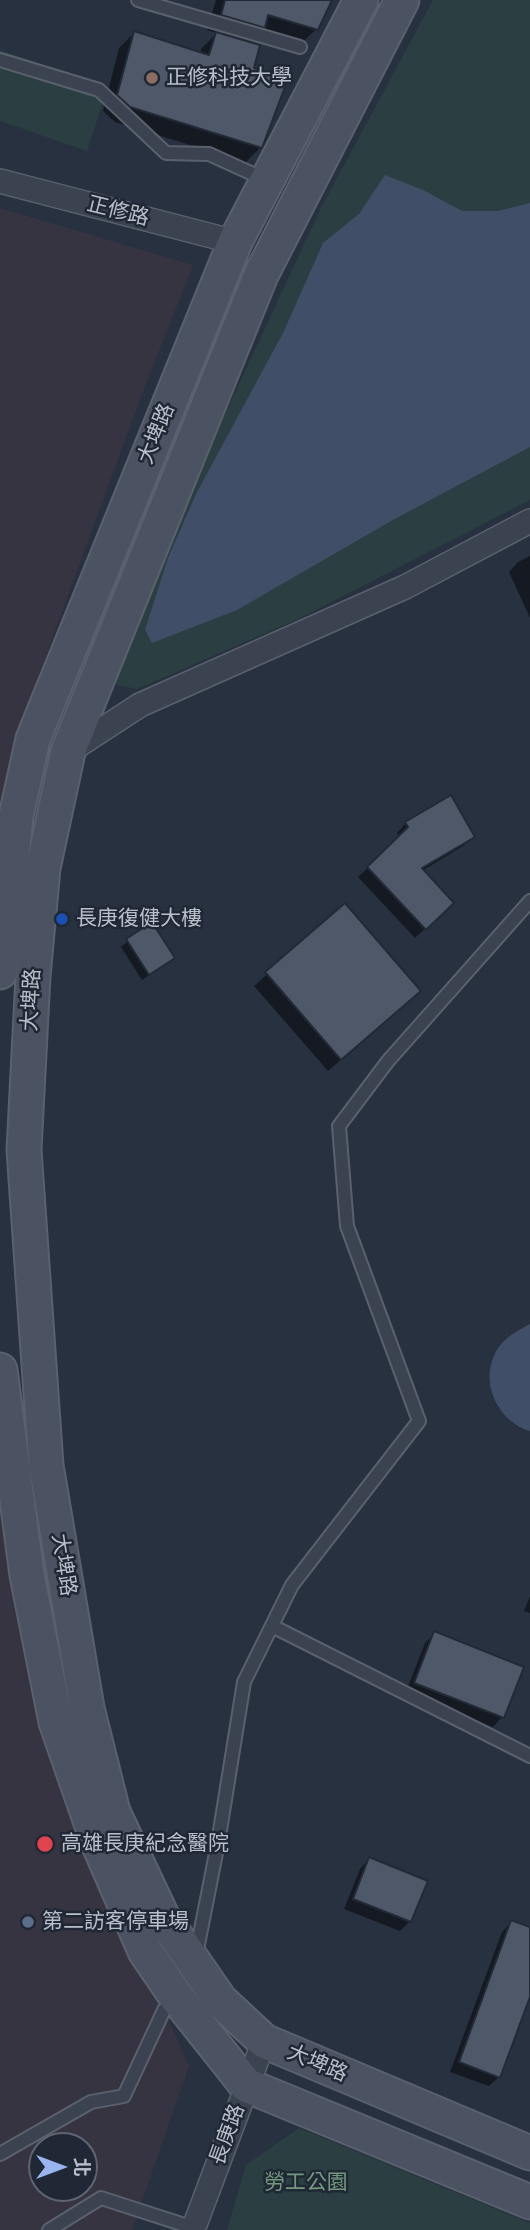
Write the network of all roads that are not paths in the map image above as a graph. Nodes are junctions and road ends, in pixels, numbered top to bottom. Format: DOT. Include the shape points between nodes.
graph roads {
  1 [pos="138,0"];
  2 [pos="183,0"];
  3 [pos="361,0"];
  4 [pos="402,0"];
  5 [pos="179,13"];
  6 [pos="300,47"];
  7 [pos="0,60"];
  8 [pos="0,181"];
  9 [pos="267,181"];
  10 [pos="235,242"];
  11 [pos="530,521"];
  12 [pos="68,752"];
  13 [pos="8,814"];
  14 [pos="6,856"];
  15 [pos="530,901"];
  16 [pos="0,972"];
  17 [pos="0,1370"];
  18 [pos="272,1626"];
  19 [pos="530,1756"];
  20 [pos="194,1965"];
  21 [pos="177,1998"];
  22 [pos="264,2041"];
  23 [pos="246,2085"];
  24 [pos="530,2153"];
  25 [pos="0,2154"];
  26 [pos="530,2202"];
  27 [pos="194,2229"];
  28 [pos="49,2230"];
  1 -- 5 [label="lane"];
  2 -- 5 [label="lane"];
  3 -- 9 [label="main road, 大埤路"];
  4 -- 12 [label="main road, 大埤路" via="261,275"];
  5 -- 6 [label="lane"];
  7 -- 9 [label="lane" via="99,90 166,153 209,154"];
  8 -- 10 [label="street, 正修路"];
  9 -- 10 [label="main road, 大埤路"];
  10 -- 13 [label="main road, 大埤路" via="33,739"];
  11 -- 12 [label="street" via="405,587 140,705"];
  12 -- 20 [label="main road, 大埤路" via="43,868 24,1150 46,1465 87,1709 113,1812 162,1916"];
  13 -- 14 [label="main road, 大埤路"];
  14 -- 16 [label="main road, 大埤路"];
  15 -- 18 [label="lane" via="388,1061 339,1126 347,1226 419,1421 292,1586"];
  17 -- 21 [label="main road, 大埤路" via="27,1574 56,1722 98,1843 145,1951"];
  18 -- 19 [label="lane"];
  18 -- 20 [label="lane" via="244,1682"];
  20 -- 22 [label="main road, 大埤路" via="220,2000"];
  21 -- 23 [label="main road, 大埤路"];
  21 -- 25 [label="lane" via="164,2010 124,2096 91,2102"];
  22 -- 23 [label="street, 長庚路"];
  22 -- 24 [label="main road, 大埤路"];
  23 -- 26 [label="main road, 大埤路"];
  23 -- 27 [label="street, 長庚路"];
  27 -- 28 [label="lane" via="100,2198"];
}
